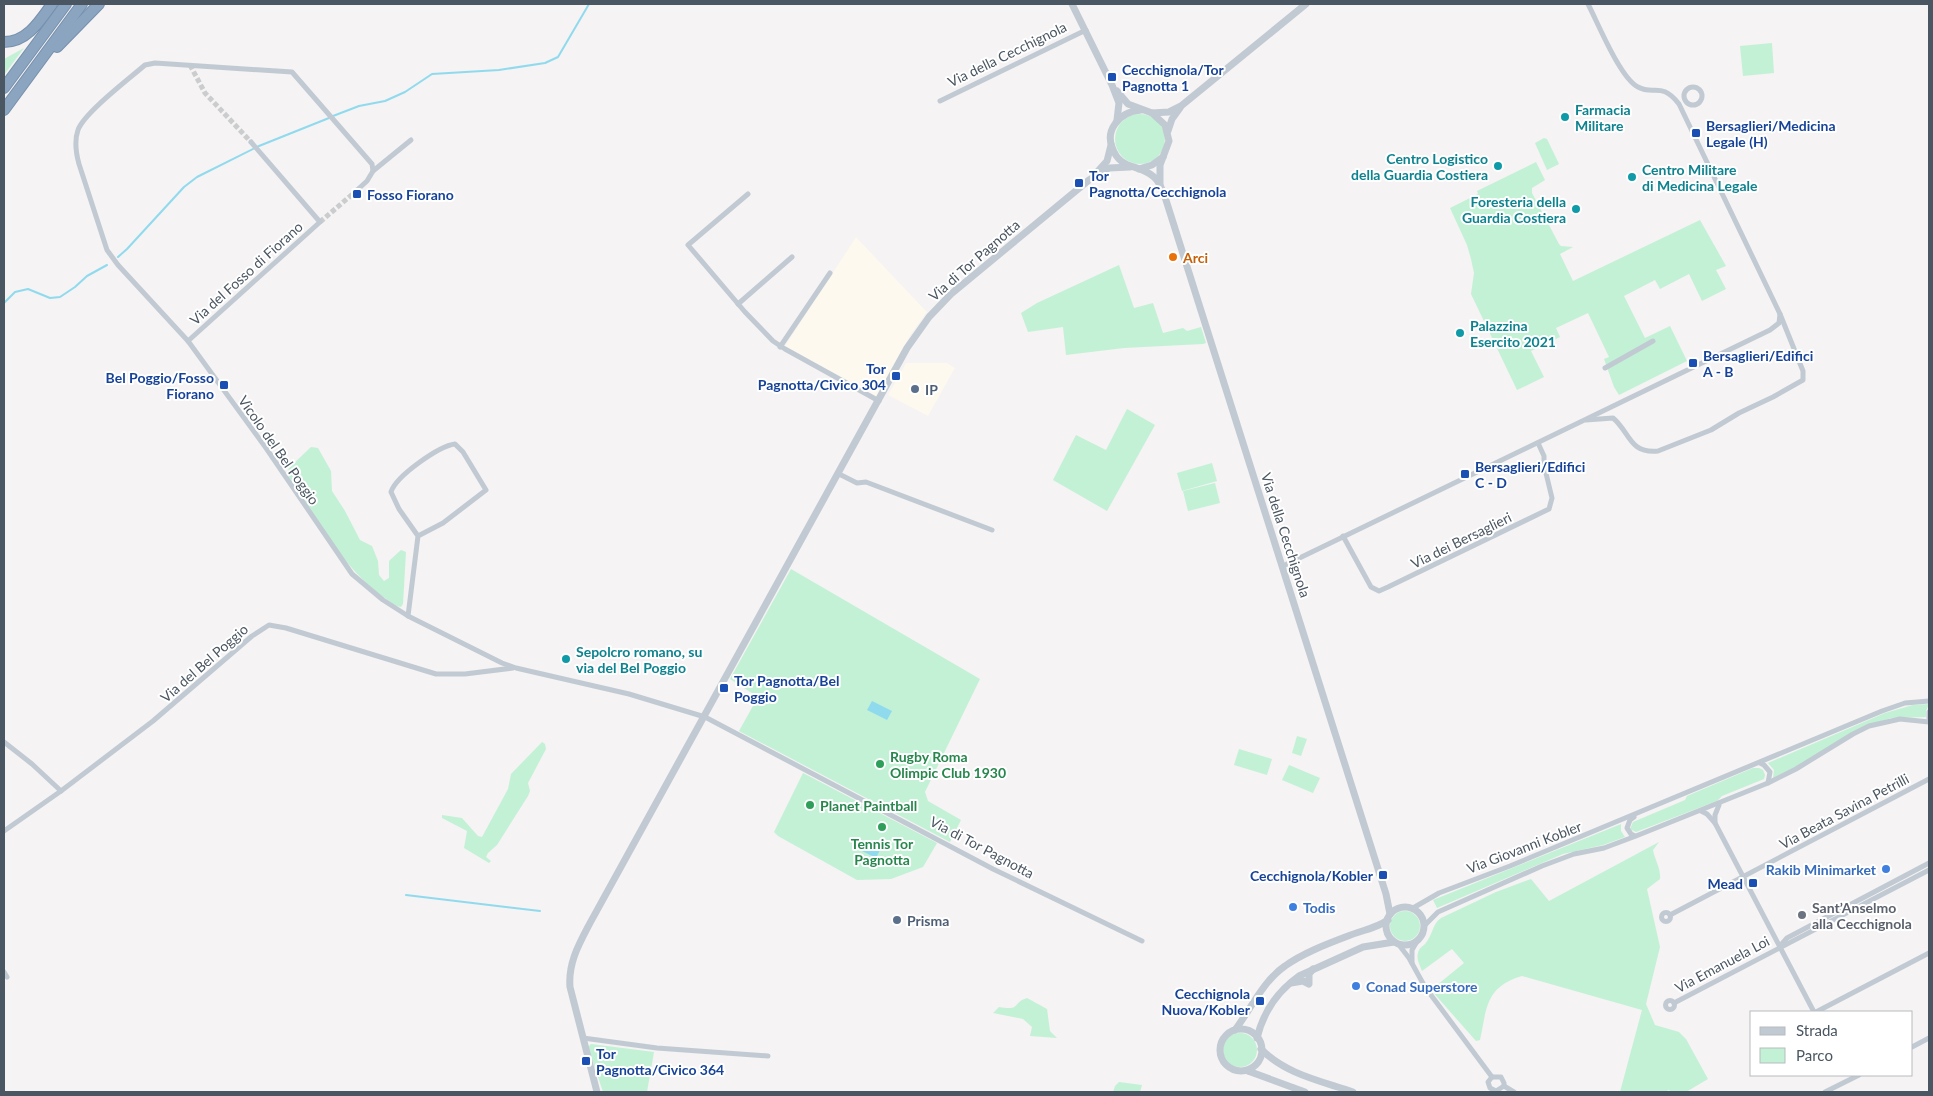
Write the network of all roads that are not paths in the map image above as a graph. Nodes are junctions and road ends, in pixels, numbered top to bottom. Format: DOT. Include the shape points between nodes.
graph roads {
  1 [pos="52,4"];
  2 [pos="66,4"];
  3 [pos="82,4"];
  4 [pos="98,4"];
  5 [pos="1072,4"];
  6 [pos="1305,4"];
  7 [pos="1588,4"];
  8 [pos="1086,30"];
  9 [pos="4,42"];
  10 [pos="1112,85"];
  11 [pos="21,87"];
  12 [pos="4,88"];
  13 [pos="940,100"];
  14 [pos="1180,106"];
  15 [pos="4,110"];
  16 [pos="1141,110"];
  17 [pos="1152,113"];
  18 [pos="1116,123"];
  19 [pos="1168,132"];
  20 [pos="411,140"];
  21 [pos="251,142"];
  22 [pos="1111,144"];
  23 [pos="1163,157"];
  24 [pos="1130,167"];
  25 [pos="1138,169"];
  26 [pos="373,171"];
  27 [pos="1089,180"];
  28 [pos="1160,184"];
  29 [pos="355,192"];
  30 [pos="748,194"];
  31 [pos="792,257"];
  32 [pos="830,273"];
  33 [pos="738,304"];
  34 [pos="1780,314"];
  35 [pos="188,341"];
  36 [pos="1653,341"];
  37 [pos="780,347"];
  38 [pos="1605,368"];
  39 [pos="879,401"];
  40 [pos="1584,420"];
  41 [pos="1538,443"];
  42 [pos="839,474"];
  43 [pos="992,530"];
  44 [pos="418,536"];
  45 [pos="1343,536"];
  46 [pos="1282,566"];
  47 [pos="408,616"];
  48 [pos="516,668"];
  49 [pos="1929,701"];
  50 [pos="1929,712"];
  51 [pos="705,716"];
  52 [pos="1929,720"];
  53 [pos="4,742"];
  54 [pos="1760,763"];
  55 [pos="1929,779"];
  56 [pos="1768,782"];
  57 [pos="61,791"];
  58 [pos="1720,804"];
  59 [pos="1645,810"];
  60 [pos="1700,811"];
  61 [pos="1715,823"];
  62 [pos="4,831"];
  63 [pos="1636,836"];
  64 [pos="1929,863"];
  65 [pos="1929,870"];
  66 [pos="1743,876"];
  67 [pos="1905,879"];
  68 [pos="1386,894"];
  69 [pos="1402,906"];
  70 [pos="1413,908"];
  71 [pos="1670,915"];
  72 [pos="1389,917"];
  73 [pos="1424,926"];
  74 [pos="1142,941"];
  75 [pos="1416,943"];
  76 [pos="1397,944"];
  77 [pos="1780,946"];
  78 [pos="1929,953"];
  79 [pos="1412,963"];
  80 [pos="1315,968"];
  81 [pos="1287,986"];
  82 [pos="1674,1002"];
  83 [pos="1814,1011"];
  84 [pos="1817,1011"];
  85 [pos="1235,1030"];
  86 [pos="583,1038"];
  87 [pos="1258,1038"];
  88 [pos="1929,1038"];
  89 [pos="1913,1046"];
  90 [pos="1261,1050"];
  91 [pos="768,1056"];
  92 [pos="1248,1071"];
  93 [pos="1492,1077"];
  94 [pos="1848,1077"];
  95 [pos="1504,1086"];
  96 [pos="597,1092"];
  97 [pos="1304,1092"];
  98 [pos="1353,1092"];
  99 [pos="1514,1092"];
  100 [pos="1825,1092"];
  1 -- 9 [label="highway" via="26,35"];
  2 -- 12 [label="highway"];
  3 -- 11 [label="highway"];
  4 -- 11 [label="highway"];
  5 -- 8 [label="street, Via della Cecchignola"];
  6 -- 14 [label="street"];
  7 -- 34 [label="street" via="1632,83 1639,88 1660,89 1673,96 1679,104"];
  8 -- 10 [label="street, Via della Cecchignola"];
  8 -- 13 [label="street, Via della Cecchignola"];
  10 -- 16 [label="street, Via della Cecchignola" via="1125,101"];
  10 -- 18 [label="street, Via della Cecchignola" via="1120,108"];
  11 -- 15 [label="highway"];
  14 -- 17 [label="street" via="1170,112"];
  14 -- 19 [label="street"];
  16 -- 17 [label="street, Via della Cecchignola"];
  16 -- 18 [label="street" via="1128,113"];
  17 -- 19 [label="street" via="1163,122"];
  18 -- 22 [label="street, Via della Cecchignola"];
  19 -- 23 [label="street, Via della Cecchignola" via="1168,145"];
  20 -- 26 [label="street"];
  21 -- 35 [label="street, Via del Fosso di Fiorano" via="320,222"];
  22 -- 24 [label="street" via="1116,156"];
  22 -- 27 [label="street, Via di Tor Pagnotta" via="1106,163"];
  23 -- 25 [label="street"];
  23 -- 28 [label="street, Via della Cecchignola"];
  24 -- 25 [label="street"];
  24 -- 27 [label="street, Via di Tor Pagnotta" via="1110,168"];
  25 -- 28 [label="street" via="1153,176"];
  26 -- 29 [label="street" via="368,181"];
  26 -- 35 [label="street, Vicolo del Bel Poggio" via="372,164 292,72 145,65 82,120 76,150 107,250"];
  27 -- 39 [label="street, Via di Tor Pagnotta" via="940,305 913,339"];
  28 -- 46 [label="street, Via della Cecchignola"];
  30 -- 33 [label="street" via="688,245"];
  31 -- 33 [label="street"];
  32 -- 37 [label="street"];
  33 -- 37 [label="street"];
  34 -- 40 [label="street" via="1779,323 1770,330"];
  34 -- 40 [label="street" via="1803,376 1798,383 1773,397 1711,430 1658,451 1649,452 1632,443 1613,418"];
  35 -- 47 [label="street, Vicolo del Bel Poggio" via="352,574 382,600"];
  36 -- 38 [label="street"];
  37 -- 39 [label="street"];
  39 -- 42 [label="street, Via di Tor Pagnotta"];
  40 -- 41 [label="street"];
  41 -- 45 [label="street"];
  41 -- 45 [label="street, Via dei Bersaglieri" via="1544,456 1552,498 1549,509 1388,587 1379,591 1371,587"];
  42 -- 43 [label="street"];
  42 -- 51 [label="street, Via di Tor Pagnotta"];
  44 -- 44 [label="street" via="391,496 392,488 399,478 440,449 455,444 464,452 486,490 443,523"];
  44 -- 47 [label="street"];
  45 -- 46 [label="street"];
  46 -- 68 [label="street, Via della Cecchignola"];
  47 -- 48 [label="street, Vicolo del Bel Poggio"];
  48 -- 51 [label="street, Vicolo del Bel Poggio" via="629,694"];
  48 -- 57 [label="street, Via del Bel Poggio" via="436,674 267,625 153,721"];
  49 -- 54 [label="street, Via Giovanni Kobler" via="1893,707"];
  50 -- 52 [label="street, Via Giovanni Kobler"];
  51 -- 74 [label="street, Via di Tor Pagnotta" via="993,869"];
  51 -- 86 [label="street, Via di Tor Pagnotta" via="575,952 570,979"];
  52 -- 56 [label="street, Via Giovanni Kobler" via="1900,719 1869,726"];
  53 -- 57 [label="street"];
  54 -- 56 [label="street" via="1770,772"];
  54 -- 59 [label="street, Via Giovanni Kobler"];
  55 -- 66 [label="street, Via Beata Savina Petrilli"];
  56 -- 58 [label="street, Via Giovanni Kobler"];
  57 -- 62 [label="street"];
  58 -- 60 [label="street, Via Giovanni Kobler"];
  58 -- 61 [label="street"];
  59 -- 63 [label="street, Via Giovanni Kobler" via="1627,824 1628,831"];
  59 -- 70 [label="street, Via Giovanni Kobler" via="1439,893"];
  60 -- 61 [label="street"];
  60 -- 63 [label="street, Via Giovanni Kobler"];
  61 -- 66 [label="street"];
  63 -- 73 [label="street, Via Giovanni Kobler" via="1566,857 1502,883 1438,912"];
  64 -- 67 [label="street"];
  65 -- 67 [label="street"];
  66 -- 71 [label="street, Via Beata Savina Petrilli"];
  66 -- 77 [label="street"];
  67 -- 77 [label="street, Via Emanuela Loi"];
  68 -- 69 [label="street"];
  68 -- 72 [label="street, Via della Cecchignola"];
  69 -- 70 [label="street"];
  69 -- 72 [label="street"];
  70 -- 73 [label="street" via="1421,915"];
  72 -- 76 [label="street" via="1388,933"];
  72 -- 85 [label="street" via="1376,927 1348,936 1284,966 1266,985"];
  73 -- 75 [label="street"];
  75 -- 76 [label="street"];
  75 -- 79 [label="street" via="1412,950"];
  76 -- 79 [label="street"];
  76 -- 80 [label="street" via="1370,945 1351,952 1345,961 1333,960"];
  77 -- 82 [label="street, Via Emanuela Loi"];
  77 -- 83 [label="street"];
  78 -- 84 [label="street"];
  79 -- 93 [label="street" via="1425,987"];
  80 -- 81 [label="street"];
  80 -- 81 [label="street" via="1309,974 1309,984 1295,981"];
  81 -- 87 [label="street" via="1261,1022"];
  85 -- 87 [label="street" via="1245,1029"];
  85 -- 92 [label="street" via="1223,1039 1219,1050 1230,1068"];
  86 -- 91 [label="street" via="657,1048"];
  86 -- 96 [label="street, Via di Tor Pagnotta"];
  87 -- 90 [label="street"];
  88 -- 89 [label="street"];
  90 -- 92 [label="street" via="1260,1059"];
  90 -- 98 [label="street" via="1288,1069"];
  92 -- 97 [label="street"];
  93 -- 95 [label="street" via="1501,1077"];
  93 -- 95 [label="street" via="1488,1082 1490,1088 1499,1091"];
  94 -- 100 [label="street"];
  95 -- 99 [label="street"];
}
